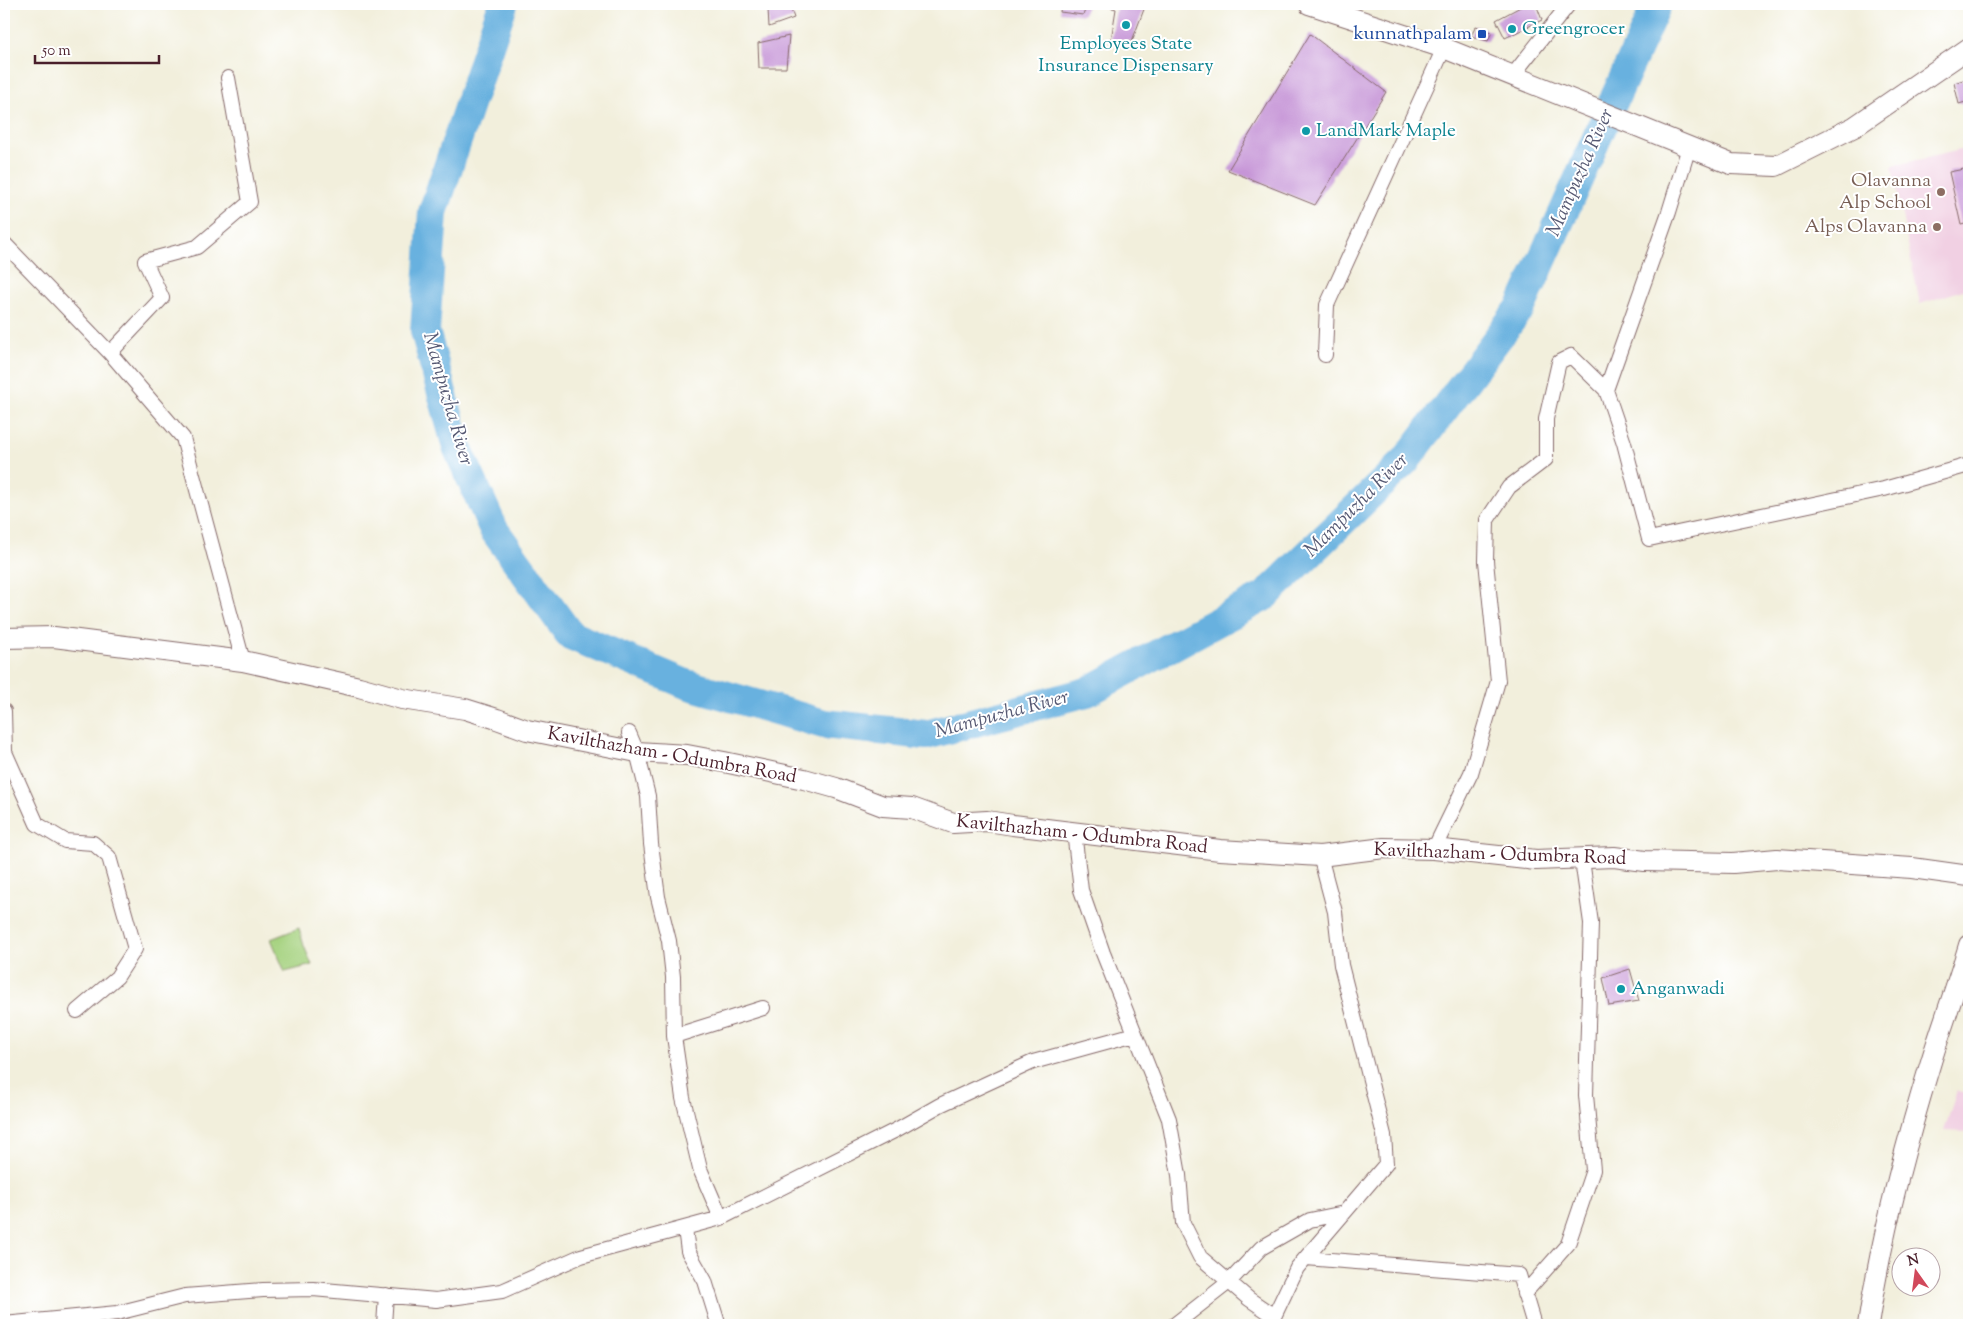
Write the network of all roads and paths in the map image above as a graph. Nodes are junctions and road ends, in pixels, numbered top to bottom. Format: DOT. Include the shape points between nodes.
graph roads {
  1 [pos="1309,4"];
  2 [pos="1569,4"];
  3 [pos="1444,48"];
  4 [pos="1969,48"];
  5 [pos="1513,75"];
  6 [pos="228,78"];
  7 [pos="1689,147"];
  8 [pos="4,244"];
  9 [pos="110,353"];
  10 [pos="1325,355"];
  11 [pos="1606,390"];
  12 [pos="1969,465"];
  13 [pos="4,638"];
  14 [pos="243,661"];
  15 [pos="4,711"];
  16 [pos="629,733"];
  17 [pos="637,752"];
  18 [pos="1074,832"];
  19 [pos="1434,849"];
  20 [pos="1320,856"];
  21 [pos="1582,860"];
  22 [pos="1969,876"];
  23 [pos="1969,945"];
  24 [pos="762,1008"];
  25 [pos="77,1011"];
  26 [pos="1135,1034"];
  27 [pos="674,1036"];
  28 [pos="1344,1213"];
  29 [pos="721,1218"];
  30 [pos="685,1229"];
  31 [pos="1306,1258"];
  32 [pos="1229,1282"];
  33 [pos="1524,1294"];
  34 [pos="386,1295"];
  35 [pos="1272,1320"];
  36 [pos="718,1323"];
  37 [pos="4,1324"];
  38 [pos="384,1325"];
  39 [pos="1174,1325"];
  40 [pos="1534,1325"];
  41 [pos="1868,1325"];
  1 -- 3 [label="main road"];
  2 -- 5 [label="street"];
  3 -- 5 [label="main road"];
  3 -- 10 [label="street" via="1327,305"];
  4 -- 7 [label="main road" via="1854,127 1776,166 1731,164"];
  5 -- 7 [label="main road"];
  6 -- 9 [label="street" via="250,202 197,247 144,261 162,298"];
  7 -- 11 [label="street" via="1670,212"];
  8 -- 9 [label="street"];
  9 -- 14 [label="street" via="183,438"];
  11 -- 12 [label="street" via="1624,443 1649,539 1884,488"];
  11 -- 19 [label="street" via="1571,356 1559,362 1546,419 1546,459 1509,487 1487,520 1486,562 1498,681 1470,773"];
  13 -- 14 [label="main road, Kavilthazham - Odumbra Road" via="54,637"];
  14 -- 17 [label="main road, Kavilthazham - Odumbra Road" via="402,699 465,710 527,730"];
  15 -- 25 [label="street" via="6,752 37,824 65,841 93,843 109,857 136,949 117,977"];
  16 -- 17 [label="street"];
  17 -- 18 [label="main road, Kavilthazham - Odumbra Road" via="687,756 804,779 883,806 912,808 953,823 987,821"];
  17 -- 27 [label="street" via="648,796 658,897 669,941"];
  18 -- 20 [label="main road, Kavilthazham - Odumbra Road" via="1220,850"];
  18 -- 26 [label="street" via="1081,890"];
  19 -- 20 [label="main road, Kavilthazham - Odumbra Road" via="1384,848"];
  19 -- 21 [label="main road, Kavilthazham - Odumbra Road" via="1536,860"];
  20 -- 28 [label="street" via="1335,912 1341,965 1384,1135 1386,1164"];
  21 -- 22 [label="main road, Kavilthazham - Odumbra Road" via="1614,857 1733,863 1777,859 1912,868"];
  21 -- 33 [label="street" via="1591,923 1586,1094 1593,1170 1568,1244"];
  23 -- 41 [label="main road" via="1930,1065 1894,1196"];
  24 -- 27 [label="street"];
  26 -- 29 [label="street" via="1033,1062 940,1105"];
  26 -- 32 [label="street" via="1169,1119 1183,1223 1200,1257"];
  27 -- 29 [label="street" via="683,1098 700,1169"];
  28 -- 31 [label="street"];
  28 -- 32 [label="street" via="1310,1220 1261,1248"];
  29 -- 30 [label="street"];
  30 -- 34 [label="street" via="581,1256 502,1291 436,1300"];
  30 -- 36 [label="street" via="688,1251 705,1281"];
  31 -- 33 [label="street" via="1519,1276"];
  31 -- 35 [label="street" via="1297,1268"];
  32 -- 35 [label="street"];
  32 -- 39 [label="street"];
  33 -- 40 [label="street"];
  34 -- 37 [label="street" via="313,1289 263,1290 185,1296 117,1312"];
  34 -- 38 [label="street"];
}
